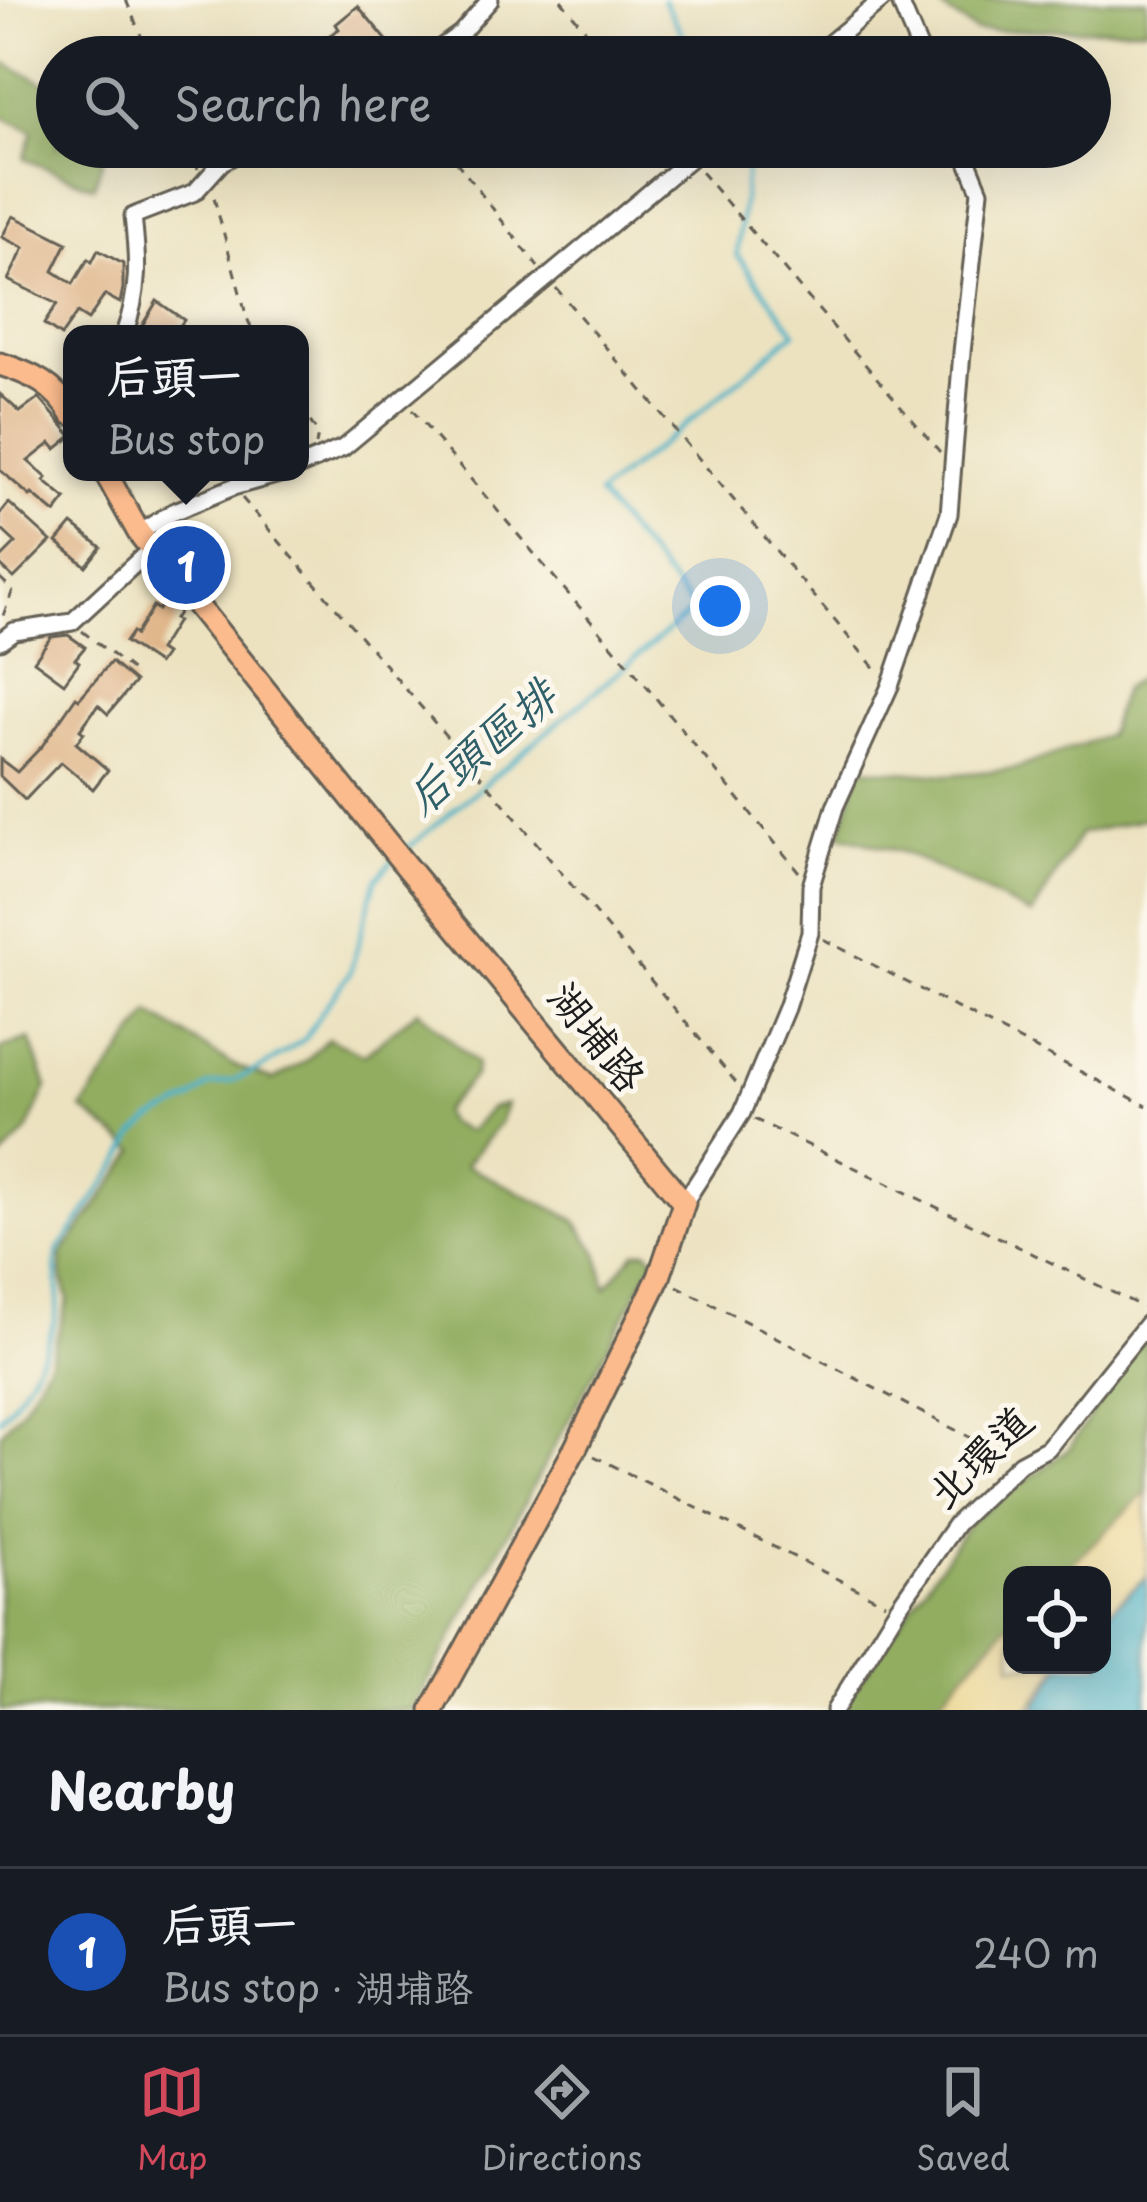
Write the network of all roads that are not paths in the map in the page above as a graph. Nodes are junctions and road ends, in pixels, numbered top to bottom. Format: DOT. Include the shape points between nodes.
graph roads {
  1 [pos="490,0"];
  2 [pos="881,0"];
  3 [pos="899,0"];
  4 [pos="458,36"];
  5 [pos="838,36"];
  6 [pos="914,36"];
  7 [pos="217,168"];
  8 [pos="679,168"];
  9 [pos="971,168"];
  10 [pos="128,325"];
  11 [pos="0,364"];
  12 [pos="63,399"];
  13 [pos="309,461"];
  14 [pos="110,481"];
  15 [pos="254,481"];
  16 [pos="145,540"];
  17 [pos="0,641"];
  18 [pos="684,1203"];
  19 [pos="1147,1324"];
  20 [pos="431,1710"];
  21 [pos="835,1710"];
  1 -- 4 [label="street"];
  2 -- 5 [label="street"];
  3 -- 6 [label="street"];
  7 -- 10 [label="street" via="195,192 133,216 139,268"];
  8 -- 13 [label="street" via="343,448"];
  9 -- 18 [label="street" via="980,191 949,514 890,686 835,807 786,1008 745,1105"];
  11 -- 12 [label="main road" via="39,378"];
  14 -- 16 [label="main road, 湖埔路"];
  15 -- 16 [label="street" via="173,512"];
  16 -- 17 [label="street" via="72,622 14,631"];
  16 -- 18 [label="main road, 湖埔路"];
  18 -- 20 [label="main road" via="659,1277 576,1447"];
  19 -- 21 [label="street, 北環道" via="1048,1448 1020,1463 956,1524"];
}
